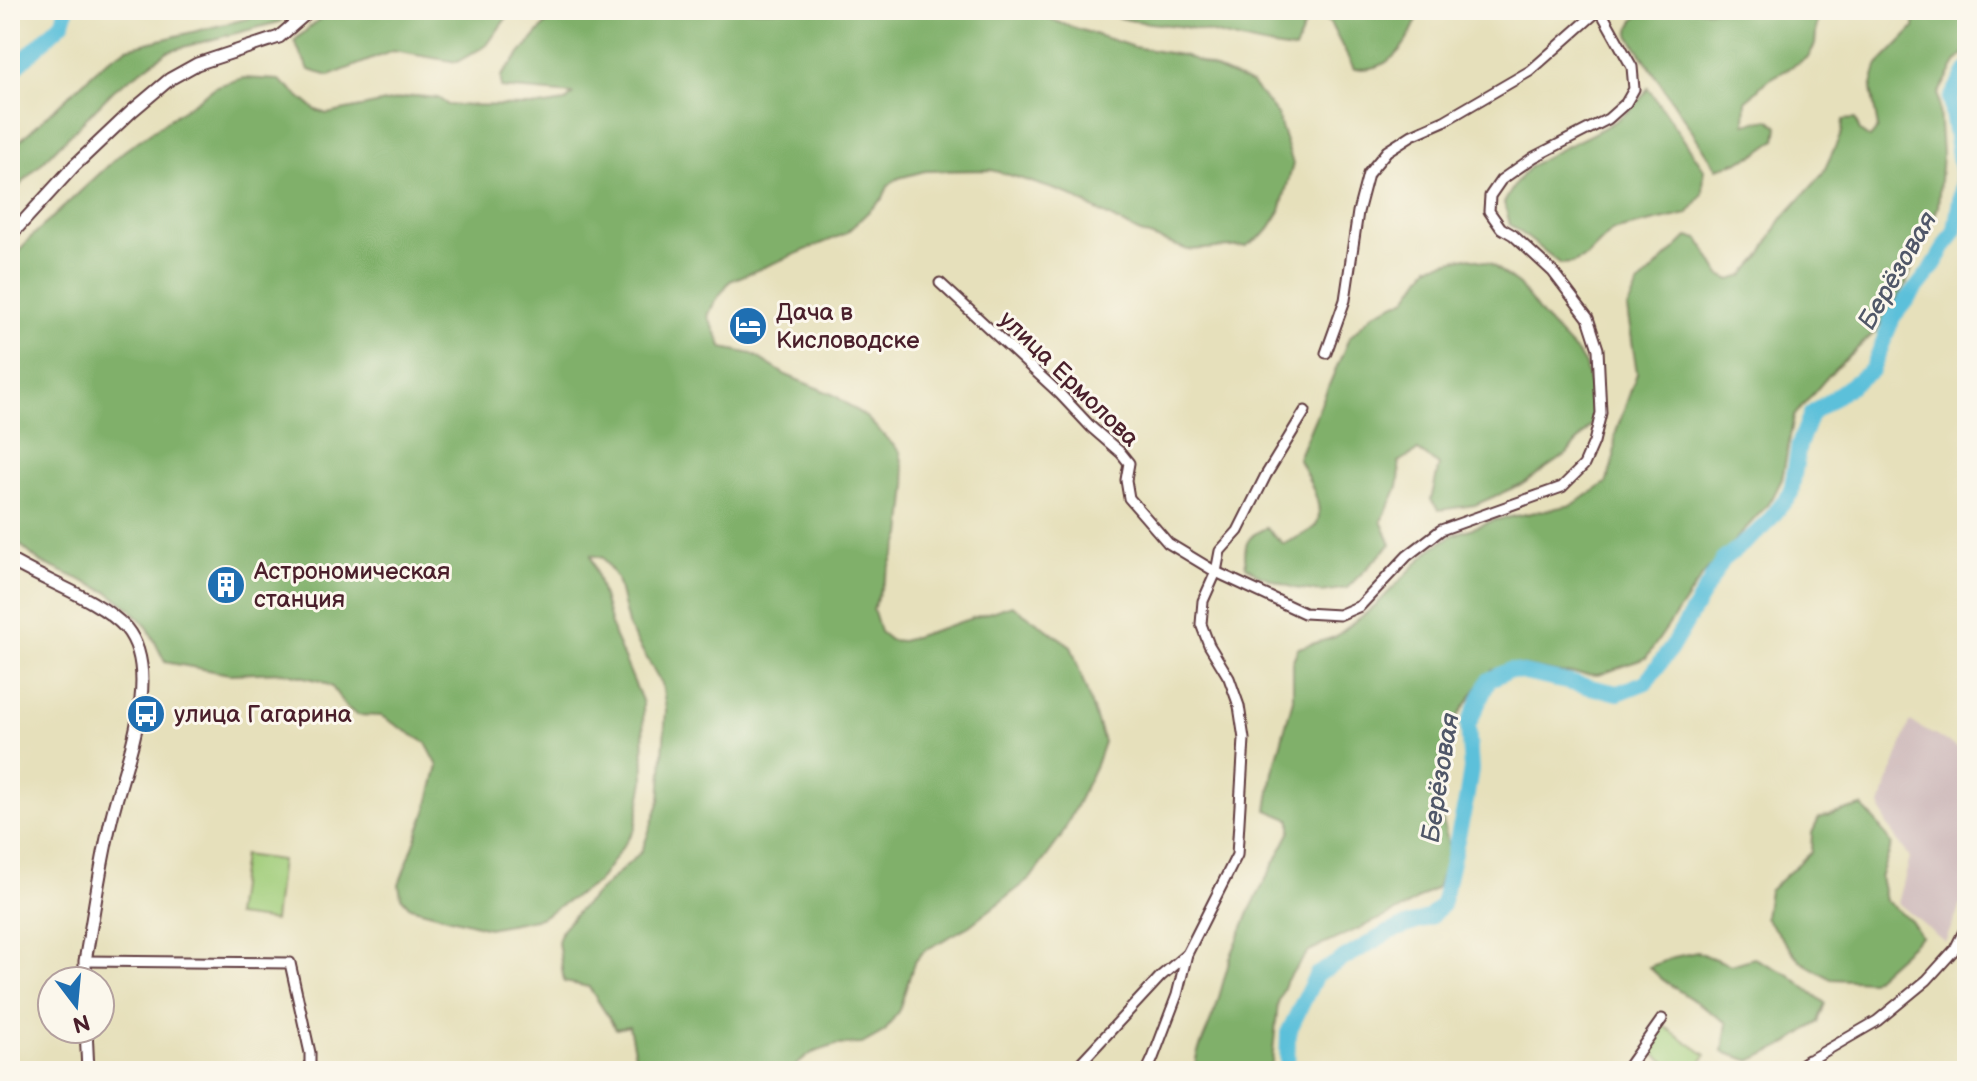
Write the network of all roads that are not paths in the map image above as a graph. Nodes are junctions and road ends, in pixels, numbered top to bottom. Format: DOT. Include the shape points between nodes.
graph roads {
  1 [pos="310,10"];
  2 [pos="1600,10"];
  3 [pos="10,236"];
  4 [pos="940,283"];
  5 [pos="1326,353"];
  6 [pos="1305,411"];
  7 [pos="10,560"];
  8 [pos="1216,572"];
  9 [pos="1967,925"];
  10 [pos="1187,954"];
  11 [pos="85,961"];
  12 [pos="85,965"];
  13 [pos="1662,1019"];
  14 [pos="87,1045"];
  15 [pos="1806,1066"];
  16 [pos="88,1071"];
  17 [pos="310,1071"];
  18 [pos="1073,1071"];
  19 [pos="1147,1071"];
  20 [pos="1625,1071"];
  21 [pos="1793,1071"];
  1 -- 3 [label="street" via="279,37 197,64 170,79 74,166"];
  2 -- 5 [label="street" via="1530,71 1412,135 1387,151 1368,174 1345,300"];
  2 -- 8 [label="street, улица Ермолова" via="1632,67 1634,89 1608,119 1501,180 1490,196 1489,211 1501,228 1553,272 1588,318 1598,349 1601,413 1584,465 1562,487 1441,530 1407,556 1360,606 1339,615 1304,613"];
  4 -- 8 [label="street, улица Ермолова" via="1121,453 1129,463 1129,498 1168,543"];
  6 -- 8 [label="street" via="1238,531 1220,551"];
  7 -- 11 [label="street" via="123,625 134,639 143,671"];
  8 -- 10 [label="street" via="1203,601 1201,624 1239,706 1244,739 1237,855"];
  9 -- 15 [label="street" via="1955,949 1927,980 1877,1021"];
  10 -- 18 [label="street"];
  10 -- 19 [label="street"];
  11 -- 12 [label="street"];
  11 -- 17 [label="street" via="290,963"];
  13 -- 20 [label="street"];
  14 -- 16 [label="street"];
  15 -- 21 [label="street"];
}
